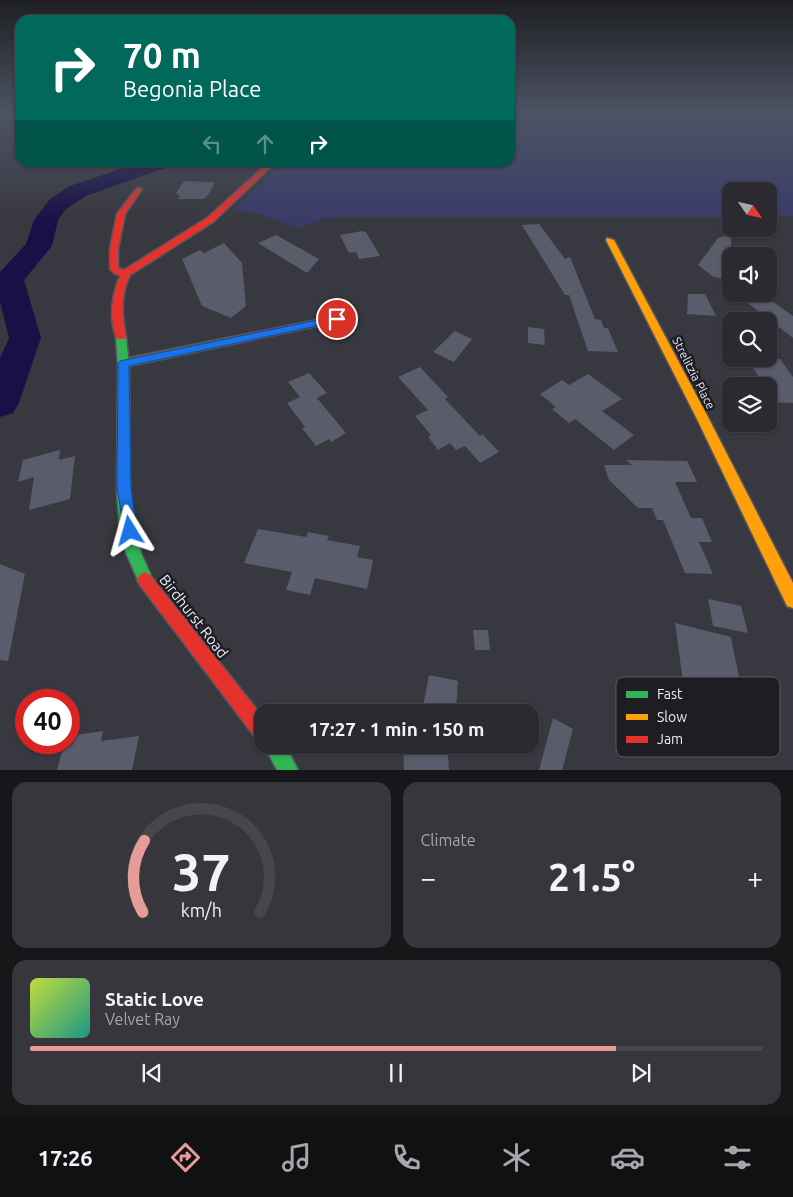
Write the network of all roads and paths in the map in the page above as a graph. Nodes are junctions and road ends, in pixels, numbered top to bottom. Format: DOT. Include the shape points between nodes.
graph roads {
  1 [pos="268,167"];
  2 [pos="138,189"];
  3 [pos="610,240"];
  4 [pos="126,273"];
  5 [pos="337,319"];
  6 [pos="124,363"];
  7 [pos="793,600"];
  8 [pos="254,719"];
  9 [pos="279,754"];
  10 [pos="288,770"];
  1 -- 4 [label="street" via="210,220"];
  2 -- 4 [label="street" via="121,214 114,249 114,269"];
  3 -- 7 [label="street, Strelitzia Place"];
  4 -- 6 [label="street, Birdhurst Road" via="120,281 117,299"];
  5 -- 6 [label="lane"];
  6 -- 8 [label="street, Birdhurst Road" via="124,488 139,568 154,594"];
  9 -- 10 [label="street"];
}
